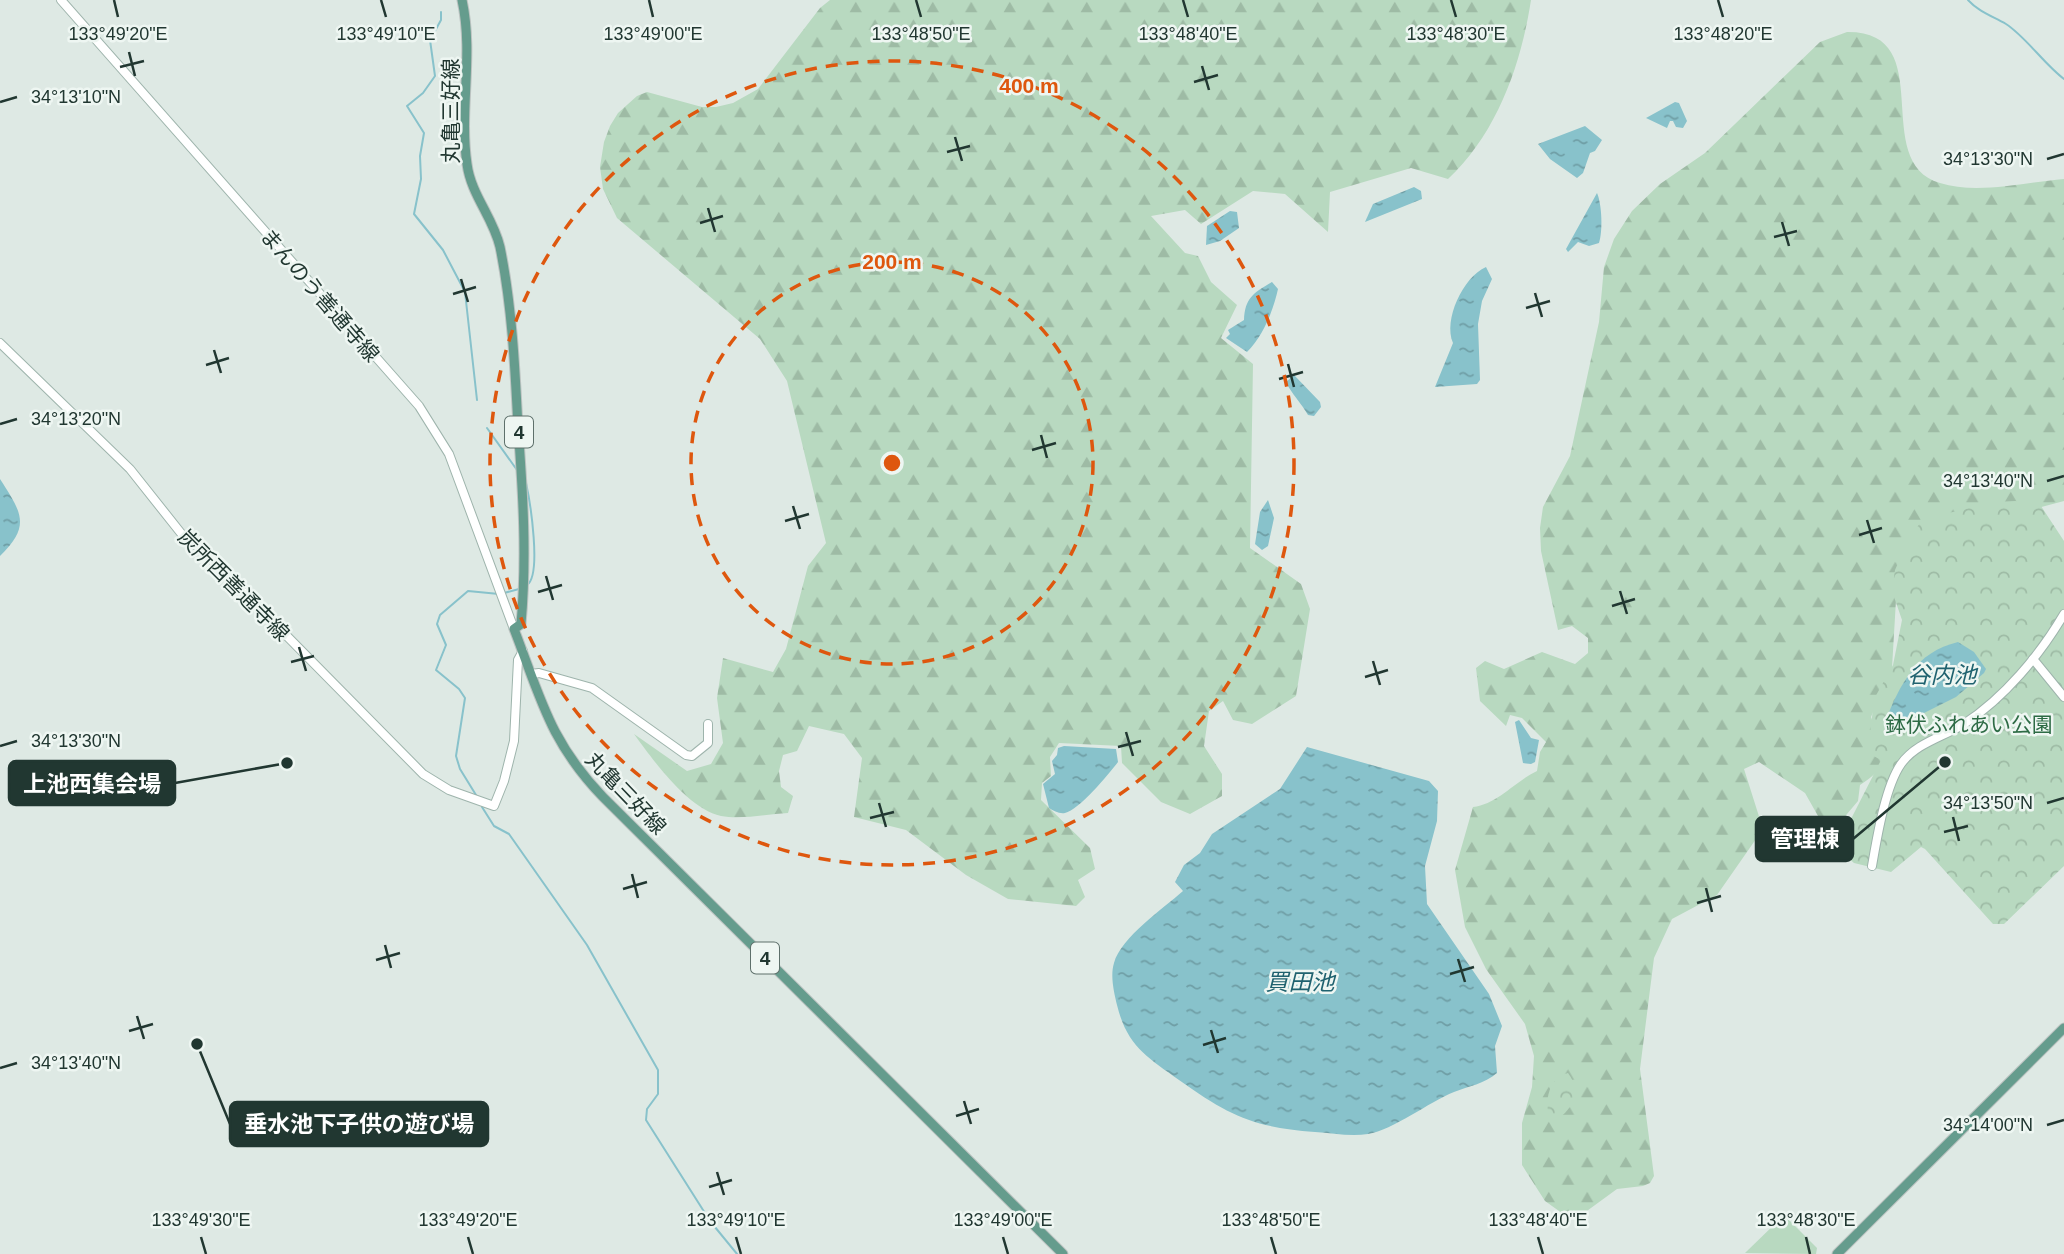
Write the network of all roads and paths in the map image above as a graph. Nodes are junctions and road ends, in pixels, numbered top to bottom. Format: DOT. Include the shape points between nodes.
graph roads {
  1 [pos="61,0"];
  2 [pos="462,0"];
  3 [pos="0,343"];
  4 [pos="2064,614"];
  5 [pos="514,629"];
  6 [pos="523,652"];
  7 [pos="2033,659"];
  8 [pos="531,674"];
  9 [pos="2064,697"];
  10 [pos="708,724"];
  11 [pos="1872,866"];
  12 [pos="2064,1028"];
  13 [pos="1063,1254"];
  14 [pos="1837,1254"];
  1 -- 5 [label="main road, まんのう善通寺線" via="419,406 454,466"];
  2 -- 5 [label="main road, 丸亀三好線 / 4" via="468,32 466,160 470,183 499,246 509,303 525,562 521,624"];
  3 -- 6 [label="main road, 炭所西善通寺線" via="130,469 184,537 213,561 400,754 439,785 494,806 510,763 518,660"];
  4 -- 7 [label="main road"];
  5 -- 6 [label="main road, 丸亀三好線 / 4"];
  6 -- 8 [label="main road, 丸亀三好線 / 4"];
  7 -- 9 [label="main road"];
  7 -- 11 [label="main road" via="1976,714 1921,746 1902,763"];
  8 -- 10 [label="main road" via="592,688 685,755 692,756 708,743"];
  8 -- 13 [label="main road, 丸亀三好線 / 4" via="555,736 581,774"];
  12 -- 14 [label="main road"];
}
